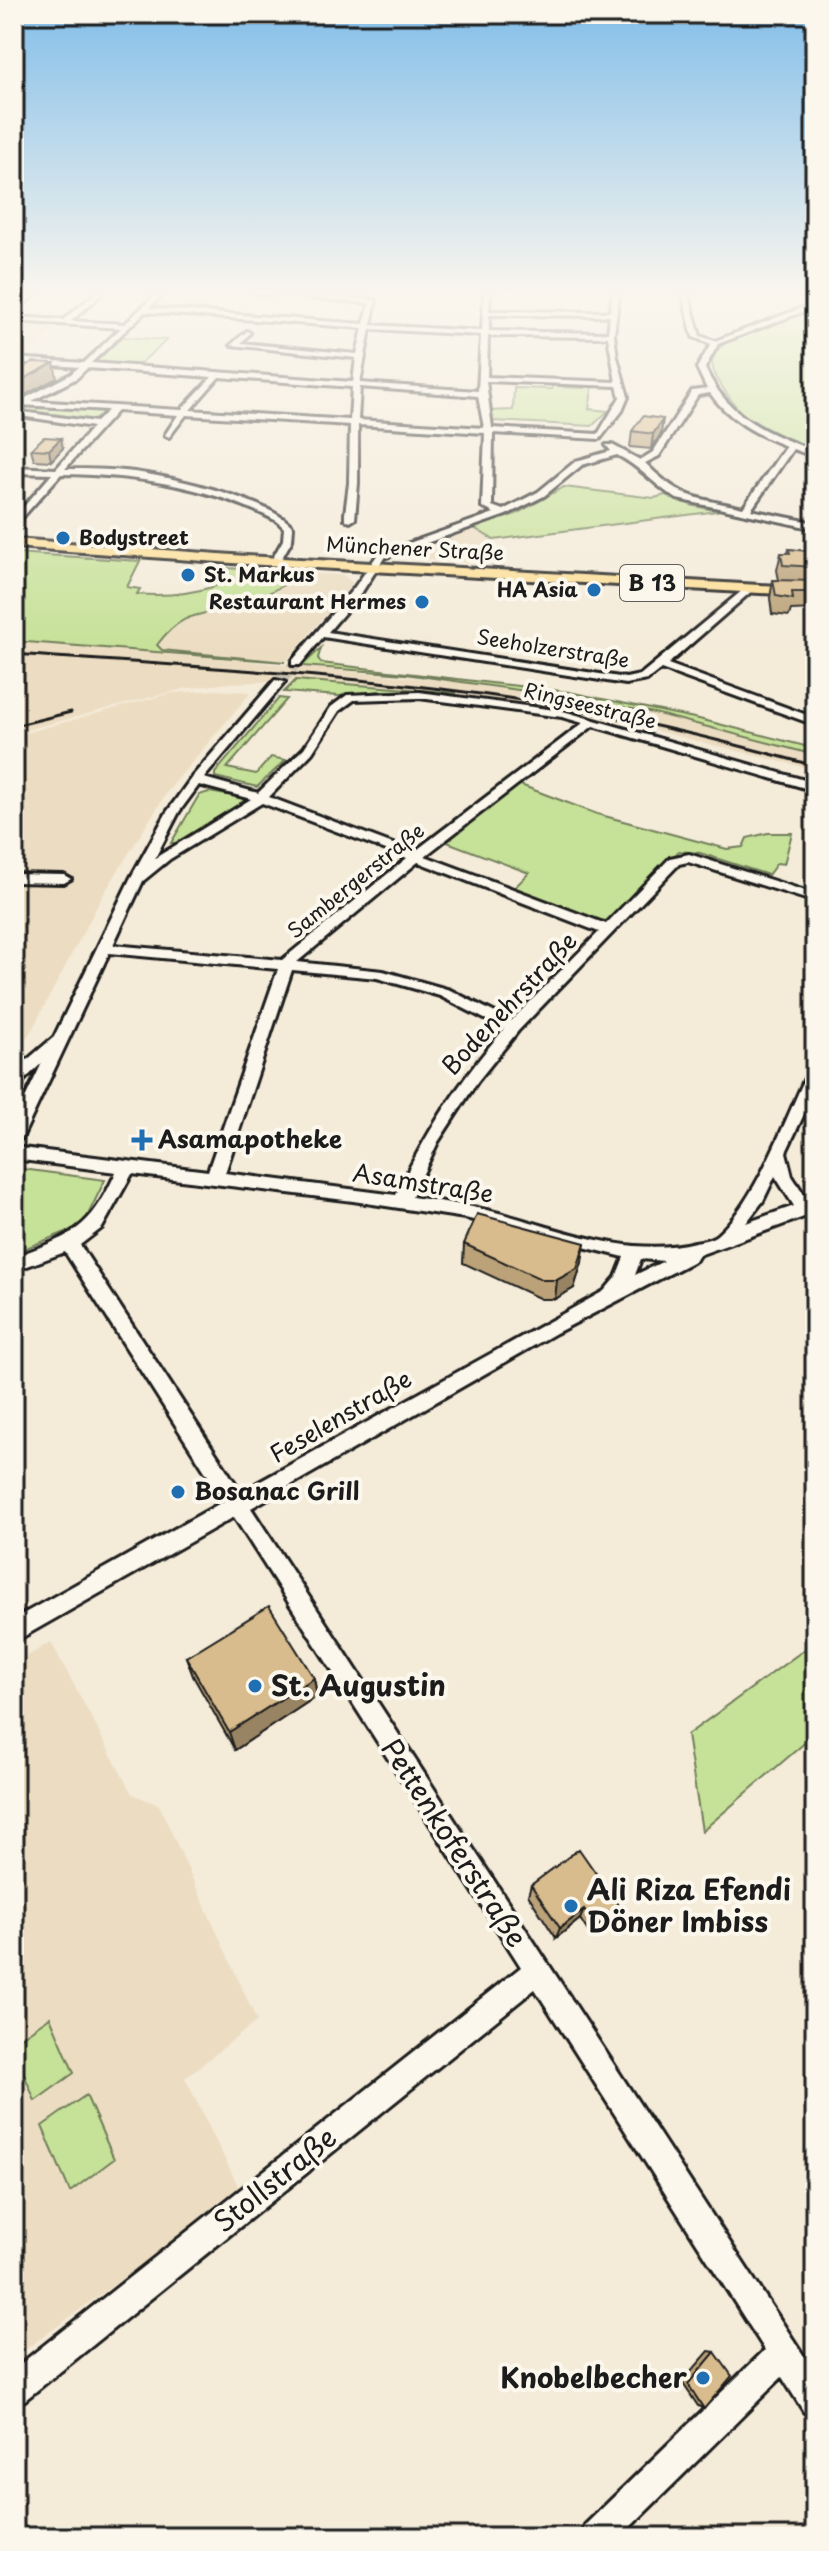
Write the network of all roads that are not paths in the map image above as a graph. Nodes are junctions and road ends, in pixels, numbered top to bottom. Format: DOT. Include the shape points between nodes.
graph roads {
  1 [pos="25,412"];
  2 [pos="111,412"];
  3 [pos="167,412"];
  4 [pos="353,412"];
  5 [pos="485,412"];
  6 [pos="616,412"];
  7 [pos="683,412"];
  8 [pos="735,412"];
  9 [pos="183,413"];
  10 [pos="352,424"];
  11 [pos="98,425"];
  12 [pos="489,431"];
  13 [pos="169,435"];
  14 [pos="600,437"];
  15 [pos="791,445"];
  16 [pos="617,452"];
  17 [pos="815,454"];
  18 [pos="640,463"];
  19 [pos="14,470"];
  20 [pos="58,472"];
  21 [pos="745,512"];
  22 [pos="503,513"];
  23 [pos="350,519"];
  24 [pos="14,524"];
  25 [pos="815,526"];
  26 [pos="14,543"];
  27 [pos="276,561"];
  28 [pos="373,567"];
  29 [pos="749,588"];
  30 [pos="815,592"];
  31 [pos="321,634"];
  32 [pos="296,663"];
  33 [pos="660,665"];
  34 [pos="279,682"];
  35 [pos="593,721"];
  36 [pos="815,722"];
  37 [pos="196,780"];
  38 [pos="815,787"];
  39 [pos="261,798"];
  40 [pos="416,857"];
  41 [pos="14,878"];
  42 [pos="64,879"];
  43 [pos="137,879"];
  44 [pos="815,898"];
  45 [pos="610,931"];
  46 [pos="104,948"];
  47 [pos="287,963"];
  48 [pos="67,1028"];
  49 [pos="513,1028"];
  50 [pos="815,1074"];
  51 [pos="14,1080"];
  52 [pos="14,1138"];
  53 [pos="14,1153"];
  54 [pos="779,1154"];
  55 [pos="126,1168"];
  56 [pos="214,1179"];
  57 [pos="401,1203"];
  58 [pos="810,1208"];
  59 [pos="725,1237"];
  60 [pos="69,1243"];
  61 [pos="696,1251"];
  62 [pos="635,1252"];
  63 [pos="14,1264"];
  64 [pos="607,1298"];
  65 [pos="236,1506"];
  66 [pos="14,1631"];
  67 [pos="537,1971"];
  68 [pos="784,2353"];
  69 [pos="14,2389"];
  70 [pos="815,2401"];
  71 [pos="597,2537"];
  1 -- 11 [label="street"];
  2 -- 11 [label="street"];
  3 -- 9 [label="street"];
  4 -- 10 [label="street"];
  5 -- 12 [label="street"];
  6 -- 14 [label="street"];
  7 -- 18 [label="street" via="656,454"];
  8 -- 15 [label="street" via="755,432"];
  9 -- 10 [label="street"];
  9 -- 13 [label="street"];
  10 -- 12 [label="street"];
  10 -- 23 [label="street"];
  11 -- 20 [label="street"];
  12 -- 14 [label="street"];
  12 -- 22 [label="street" via="487,507"];
  14 -- 16 [label="street"];
  15 -- 17 [label="street"];
  15 -- 21 [label="street"];
  16 -- 18 [label="street"];
  16 -- 22 [label="street" via="579,463 541,494"];
  18 -- 21 [label="street" via="676,495"];
  19 -- 20 [label="street"];
  20 -- 24 [label="street"];
  20 -- 27 [label="street" via="144,475 271,511 286,522 289,532"];
  21 -- 25 [label="street"];
  22 -- 28 [label="street" via="387,551"];
  26 -- 27 [label="main road, Münchener Straße / B 13"];
  27 -- 28 [label="main road, Münchener Straße / B 13"];
  28 -- 29 [label="main road, Münchener Straße / B 13"];
  28 -- 31 [label="street"];
  29 -- 30 [label="main road, Münchener Straße / B 13"];
  29 -- 33 [label="street"];
  31 -- 32 [label="street"];
  31 -- 33 [label="street, Seeholzerstraße" via="626,681 643,678"];
  33 -- 36 [label="street, Seeholzerstraße"];
  34 -- 37 [label="street"];
  35 -- 38 [label="street, Ringseestraße"];
  35 -- 39 [label="street, Ringseestraße" via="461,699 351,697"];
  35 -- 40 [label="street, Sambergerstraße"];
  37 -- 39 [label="street"];
  37 -- 43 [label="street"];
  39 -- 40 [label="street"];
  39 -- 43 [label="street"];
  40 -- 45 [label="street"];
  40 -- 47 [label="street, Sambergerstraße"];
  41 -- 42 [label="street"];
  43 -- 46 [label="street"];
  44 -- 45 [label="street, Bodenehrstraße" via="682,858"];
  45 -- 49 [label="street, Bodenehrstraße"];
  46 -- 47 [label="street"];
  46 -- 48 [label="street"];
  47 -- 49 [label="street" via="421,985"];
  47 -- 56 [label="street, Sambergerstraße"];
  48 -- 51 [label="street"];
  48 -- 52 [label="street"];
  49 -- 57 [label="street, Bodenehrstraße" via="450,1107"];
  50 -- 54 [label="street"];
  53 -- 55 [label="street, Asamstraße"];
  54 -- 58 [label="street" via="784,1177"];
  54 -- 59 [label="street" via="757,1197"];
  55 -- 56 [label="street, Asamstraße"];
  55 -- 60 [label="street" via="97,1226"];
  56 -- 57 [label="street, Asamstraße"];
  57 -- 62 [label="street, Asamstraße"];
  58 -- 59 [label="street, Asamstraße"];
  59 -- 61 [label="street, Asamstraße"];
  60 -- 63 [label="street"];
  60 -- 65 [label="street, Pettenkoferstraße"];
  61 -- 62 [label="street, Asamstraße"];
  61 -- 64 [label="street, Feselenstraße"];
  62 -- 64 [label="street" via="624,1281"];
  64 -- 65 [label="street, Feselenstraße"];
  65 -- 66 [label="street, Feselenstraße"];
  65 -- 67 [label="street, Pettenkoferstraße"];
  67 -- 68 [label="street, Pettenkoferstraße"];
  67 -- 69 [label="street, Stollstraße"];
  68 -- 70 [label="street, Pettenkoferstraße"];
  68 -- 71 [label="street"];
}
